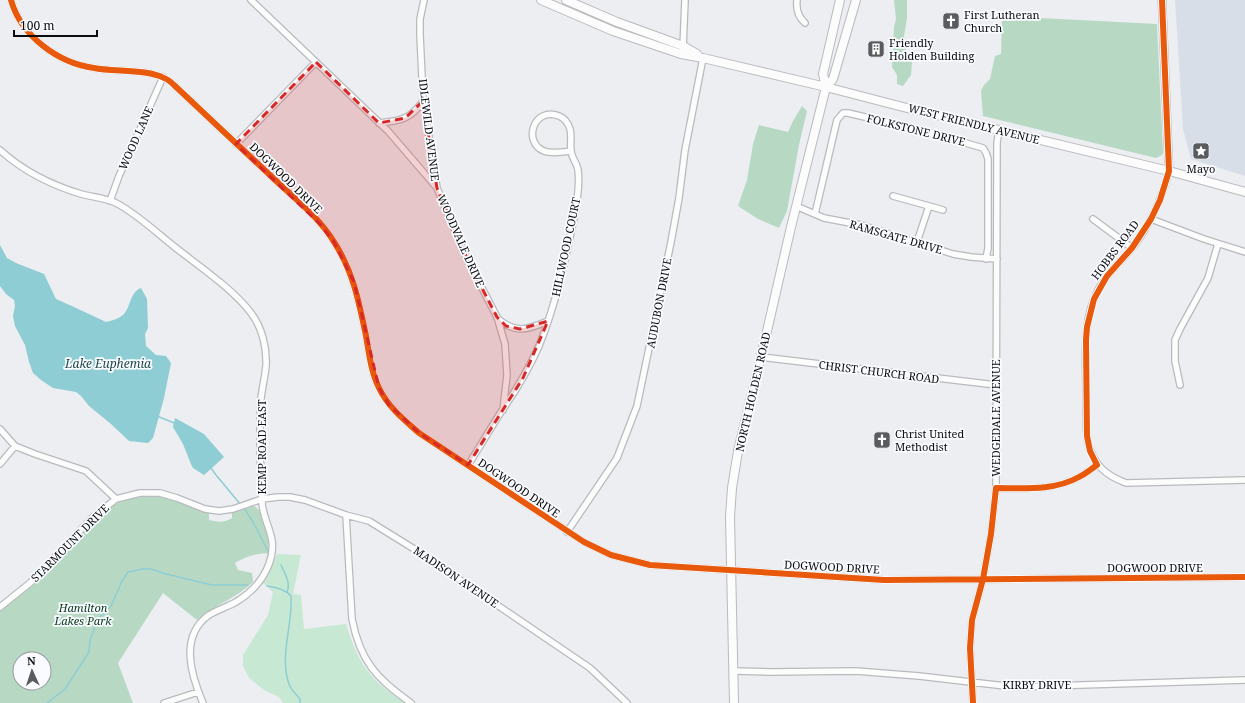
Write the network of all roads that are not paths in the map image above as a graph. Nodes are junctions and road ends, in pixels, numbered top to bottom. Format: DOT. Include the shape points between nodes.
graph roads {
  1 [pos="11,0"];
  2 [pos="251,0"];
  3 [pos="424,0"];
  4 [pos="541,0"];
  5 [pos="566,0"];
  6 [pos="685,0"];
  7 [pos="797,0"];
  8 [pos="840,0"];
  9 [pos="856,0"];
  10 [pos="1162,0"];
  11 [pos="805,23"];
  12 [pos="682,50"];
  13 [pos="703,58"];
  14 [pos="316,62"];
  15 [pos="163,77"];
  16 [pos="826,87"];
  17 [pos="423,101"];
  18 [pos="379,123"];
  19 [pos="999,130"];
  20 [pos="236,144"];
  21 [pos="0,150"];
  22 [pos="571,151"];
  23 [pos="1170,171"];
  24 [pos="437,188"];
  25 [pos="1245,192"];
  26 [pos="893,196"];
  27 [pos="110,201"];
  28 [pos="796,206"];
  29 [pos="929,206"];
  30 [pos="943,210"];
  31 [pos="815,214"];
  32 [pos="1093,219"];
  33 [pos="1151,219"];
  34 [pos="917,242"];
  35 [pos="1218,244"];
  36 [pos="1132,248"];
  37 [pos="1245,252"];
  38 [pos="986,259"];
  39 [pos="998,259"];
  40 [pos="496,317"];
  41 [pos="548,321"];
  42 [pos="761,358"];
  43 [pos="996,385"];
  44 [pos="1180,385"];
  45 [pos="503,410"];
  46 [pos="0,428"];
  47 [pos="15,446"];
  48 [pos="0,464"];
  49 [pos="468,465"];
  50 [pos="1097,465"];
  51 [pos="1245,480"];
  52 [pos="996,488"];
  53 [pos="116,499"];
  54 [pos="262,499"];
  55 [pos="346,515"];
  56 [pos="567,532"];
  57 [pos="731,570"];
  58 [pos="1245,577"];
  59 [pos="983,579"];
  60 [pos="0,606"];
  61 [pos="733,671"];
  62 [pos="1245,680"];
  63 [pos="971,682"];
  64 [pos="198,692"];
  65 [pos="164,703"];
  66 [pos="203,703"];
  67 [pos="411,703"];
  68 [pos="627,703"];
  69 [pos="734,703"];
  70 [pos="973,703"];
  1 -- 15 [label="street, DOGWOOD DRIVE" via="14,10 30,35 64,59 94,68"];
  2 -- 14 [label="street, WOODVALE DRIVE"];
  3 -- 17 [label="street, IDLEWILD AVENUE" via="420,19"];
  4 -- 12 [label="main road, WEST FRIENDLY AVENUE" via="613,31"];
  5 -- 12 [label="main road, WEST FRIENDLY AVENUE"];
  6 -- 12 [label="street"];
  7 -- 11 [label="street" via="796,8 800,19"];
  8 -- 16 [label="main road, NORTH HOLDEN ROAD" via="823,74"];
  9 -- 16 [label="main road, NORTH HOLDEN ROAD" via="833,79"];
  10 -- 23 [label="street, HOBBS ROAD"];
  12 -- 13 [label="main road, WEST FRIENDLY AVENUE"];
  13 -- 16 [label="main road, WEST FRIENDLY AVENUE"];
  13 -- 56 [label="street, AUDUBON DRIVE" via="671,242 637,406 617,458"];
  14 -- 18 [label="street, WOODVALE DRIVE"];
  14 -- 20 [label="street"];
  15 -- 20 [label="street, DOGWOOD DRIVE"];
  15 -- 27 [label="street, WOOD LANE"];
  16 -- 19 [label="main road, WEST FRIENDLY AVENUE"];
  16 -- 28 [label="main road, NORTH HOLDEN ROAD"];
  17 -- 18 [label="street" via="417,110 405,118"];
  17 -- 24 [label="street, IDLEWILD AVENUE"];
  18 -- 24 [label="street, WOODVALE DRIVE"];
  19 -- 23 [label="main road, WEST FRIENDLY AVENUE"];
  19 -- 39 [label="street, WEDGEDALE AVENUE"];
  20 -- 49 [label="street, DOGWOOD DRIVE" via="320,224 334,242 354,282 375,376 389,405 419,434"];
  21 -- 27 [label="street, KEMP ROAD EAST" via="10,160 31,173 63,188"];
  22 -- 22 [label="street, HILLWOOD COURT" via="570,129 562,117 542,115 532,131 535,143 543,151"];
  22 -- 41 [label="street, HILLWOOD COURT" via="578,170 576,208 558,291"];
  23 -- 25 [label="main road, WEST FRIENDLY AVENUE"];
  23 -- 33 [label="street, HOBBS ROAD"];
  24 -- 40 [label="street, WOODVALE DRIVE" via="469,263"];
  26 -- 29 [label="street"];
  27 -- 54 [label="street, KEMP ROAD EAST" via="143,222 237,296 259,326 266,365 261,398"];
  28 -- 31 [label="street, RAMSGATE DRIVE"];
  28 -- 42 [label="main road, NORTH HOLDEN ROAD"];
  29 -- 30 [label="street"];
  29 -- 34 [label="street"];
  31 -- 34 [label="street, RAMSGATE DRIVE"];
  31 -- 38 [label="street, FOLKSTONE DRIVE" via="837,120 843,113 928,132 983,148 986,153"];
  32 -- 36 [label="street"];
  33 -- 35 [label="street"];
  33 -- 36 [label="street, HOBBS ROAD"];
  34 -- 38 [label="street, RAMSGATE DRIVE" via="954,254"];
  35 -- 37 [label="street"];
  35 -- 44 [label="street" via="1208,278 1176,340 1175,361"];
  36 -- 50 [label="street, HOBBS ROAD" via="1099,289 1087,327 1087,436"];
  38 -- 39 [label="street, RAMSGATE DRIVE"];
  39 -- 43 [label="street, WEDGEDALE AVENUE"];
  40 -- 41 [label="street" via="506,326 520,330"];
  40 -- 45 [label="street, WOODVALE DRIVE" via="505,344 507,375"];
  41 -- 45 [label="street, HILLWOOD COURT" via="523,378"];
  42 -- 43 [label="street, CHRIST CHURCH ROAD"];
  42 -- 57 [label="main road, NORTH HOLDEN ROAD" via="738,451 732,488"];
  43 -- 52 [label="street, WEDGEDALE AVENUE"];
  45 -- 49 [label="street, HILLWOOD COURT"];
  46 -- 47 [label="street"];
  47 -- 48 [label="street"];
  47 -- 53 [label="street" via="86,471"];
  49 -- 56 [label="street, DOGWOOD DRIVE"];
  50 -- 51 [label="street, HOBBS ROAD" via="1114,478 1126,482"];
  50 -- 52 [label="street" via="1080,477 1056,486"];
  52 -- 59 [label="street, WEDGEDALE AVENUE"];
  53 -- 54 [label="street, STARMOUNT DRIVE" via="140,493 160,494 219,511 238,508"];
  53 -- 60 [label="street, STARMOUNT DRIVE" via="93,517 30,583"];
  54 -- 55 [label="street, MADISON AVENUE" via="290,497"];
  54 -- 64 [label="street, KEMP ROAD EAST" via="273,544 270,561 265,574 251,592 210,615 192,636 189,651"];
  55 -- 67 [label="street" via="355,635 368,663 380,679"];
  55 -- 68 [label="street, MADISON AVENUE" via="369,521 426,556 590,668"];
  56 -- 57 [label="street, DOGWOOD DRIVE" via="611,554 633,561 669,567"];
  57 -- 59 [label="street, DOGWOOD DRIVE" via="884,580"];
  57 -- 61 [label="main road, NORTH HOLDEN ROAD"];
  58 -- 59 [label="street, DOGWOOD DRIVE"];
  59 -- 63 [label="street, WEDGEDALE AVENUE" via="972,620"];
  61 -- 63 [label="street, KIRBY DRIVE" via="856,671"];
  61 -- 69 [label="main road, NORTH HOLDEN ROAD"];
  62 -- 63 [label="street, KIRBY DRIVE" via="1014,686"];
  63 -- 70 [label="street, WEDGEDALE AVENUE"];
  64 -- 65 [label="street"];
  64 -- 66 [label="street, KEMP ROAD EAST"];
}
